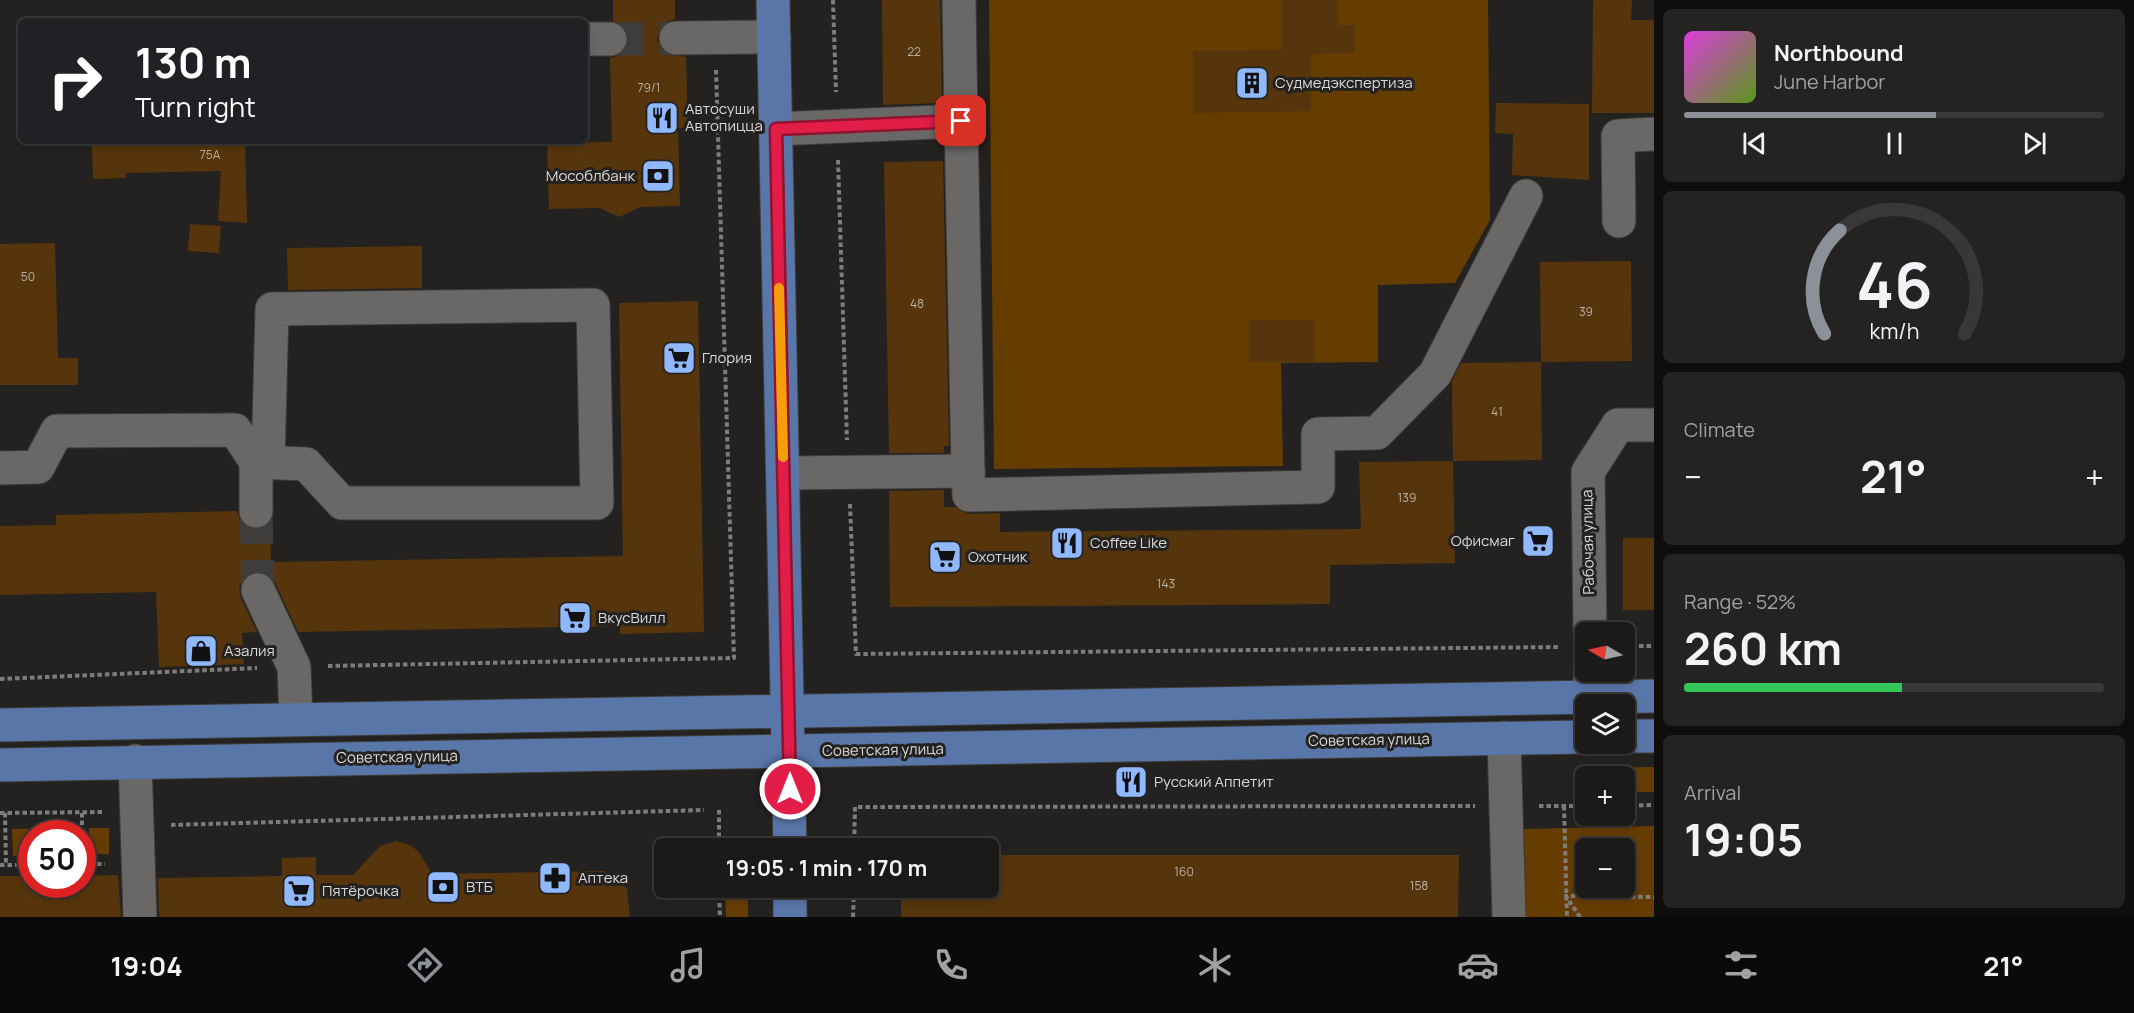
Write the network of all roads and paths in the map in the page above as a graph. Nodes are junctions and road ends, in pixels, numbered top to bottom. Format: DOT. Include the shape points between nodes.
graph roads {
  1 [pos="773,0"];
  2 [pos="833,0"];
  3 [pos="959,0"];
  4 [pos="774,37"];
  5 [pos="676,38"];
  6 [pos="715,38"];
  7 [pos="961,121"];
  8 [pos="837,127"];
  9 [pos="776,129"];
  10 [pos="1654,134"];
  11 [pos="1526,196"];
  12 [pos="1619,220"];
  13 [pos="1654,425"];
  14 [pos="262,462"];
  15 [pos="0,468"];
  16 [pos="968,471"];
  17 [pos="784,472"];
  18 [pos="848,472"];
  19 [pos="256,511"];
  20 [pos="258,590"];
  21 [pos="1577,622"];
  22 [pos="1575,640"];
  23 [pos="1635,646"];
  24 [pos="1654,646"];
  25 [pos="294,667"];
  26 [pos="0,679"];
  27 [pos="1590,685"];
  28 [pos="1654,696"];
  29 [pos="789,711"];
  30 [pos="296,719"];
  31 [pos="0,725"];
  32 [pos="1635,736"];
  33 [pos="1654,736"];
  34 [pos="1575,737"];
  35 [pos="1504,738"];
  36 [pos="790,752"];
  37 [pos="135,761"];
  38 [pos="0,765"];
  39 [pos="1654,805"];
  40 [pos="1505,806"];
  41 [pos="1564,806"];
  42 [pos="1575,806"];
  43 [pos="1635,806"];
  44 [pos="704,810"];
  45 [pos="719,810"];
  46 [pos="109,812"];
  47 [pos="2,813"];
  48 [pos="82,813"];
  49 [pos="82,820"];
  50 [pos="166,825"];
  51 [pos="719,838"];
  52 [pos="790,838"];
  53 [pos="854,838"];
  54 [pos="0,865"];
  55 [pos="6,865"];
  56 [pos="18,865"];
  57 [pos="1566,896"];
  58 [pos="1654,897"];
  59 [pos="719,898"];
  60 [pos="790,898"];
  61 [pos="854,898"];
  62 [pos="140,917"];
  63 [pos="720,917"];
  64 [pos="790,917"];
  65 [pos="853,917"];
  66 [pos="1509,917"];
  67 [pos="1567,917"];
  68 [pos="1580,917"];
  1 -- 4 [label="main road"];
  2 -- 8 [label="path"];
  3 -- 7 [label="street"];
  4 -- 6 [label="street"];
  4 -- 9 [label="main road"];
  5 -- 6 [label="street"];
  6 -- 25 [label="path" via="734,658"];
  7 -- 8 [label="street"];
  7 -- 16 [label="street"];
  8 -- 9 [label="street"];
  8 -- 18 [label="path"];
  9 -- 17 [label="main road"];
  10 -- 12 [label="street" via="1618,136"];
  11 -- 16 [label="street" via="1435,374 1377,433 1318,434 1318,487 969,495"];
  13 -- 21 [label="street, Рабочая улица" via="1618,425 1588,472"];
  14 -- 14 [label="street" via="306,464 342,503 597,503 593,305 272,309"];
  14 -- 15 [label="street" via="235,430 57,431 38,467"];
  14 -- 19 [label="street"];
  16 -- 18 [label="street"];
  17 -- 18 [label="street"];
  17 -- 29 [label="main road"];
  18 -- 22 [label="path" via="856,654"];
  20 -- 25 [label="street"];
  23 -- 24 [label="path"];
  25 -- 26 [label="path"];
  25 -- 30 [label="street"];
  27 -- 28 [label="main road"];
  27 -- 29 [label="main road"];
  29 -- 30 [label="main road"];
  29 -- 36 [label="main road"];
  30 -- 31 [label="main road"];
  32 -- 33 [label="main road"];
  34 -- 35 [label="main road, Советская улица"];
  35 -- 36 [label="main road, Советская улица"];
  35 -- 40 [label="street"];
  36 -- 37 [label="main road, Советская улица"];
  36 -- 52 [label="main road"];
  37 -- 38 [label="main road, Советская улица"];
  37 -- 62 [label="street"];
  39 -- 43 [label="path"];
  40 -- 41 [label="path"];
  40 -- 53 [label="path" via="855,807"];
  40 -- 66 [label="street"];
  41 -- 42 [label="path"];
  41 -- 57 [label="path"];
  44 -- 50 [label="path"];
  45 -- 51 [label="path"];
  46 -- 48 [label="path"];
  47 -- 48 [label="path"];
  47 -- 55 [label="path"];
  48 -- 49 [label="path"];
  54 -- 55 [label="path"];
  55 -- 56 [label="path"];
  57 -- 58 [label="path"];
  57 -- 67 [label="path"];
  57 -- 68 [label="path"];
  59 -- 63 [label="path"];
  60 -- 64 [label="main road"];
  61 -- 65 [label="path"];
}
